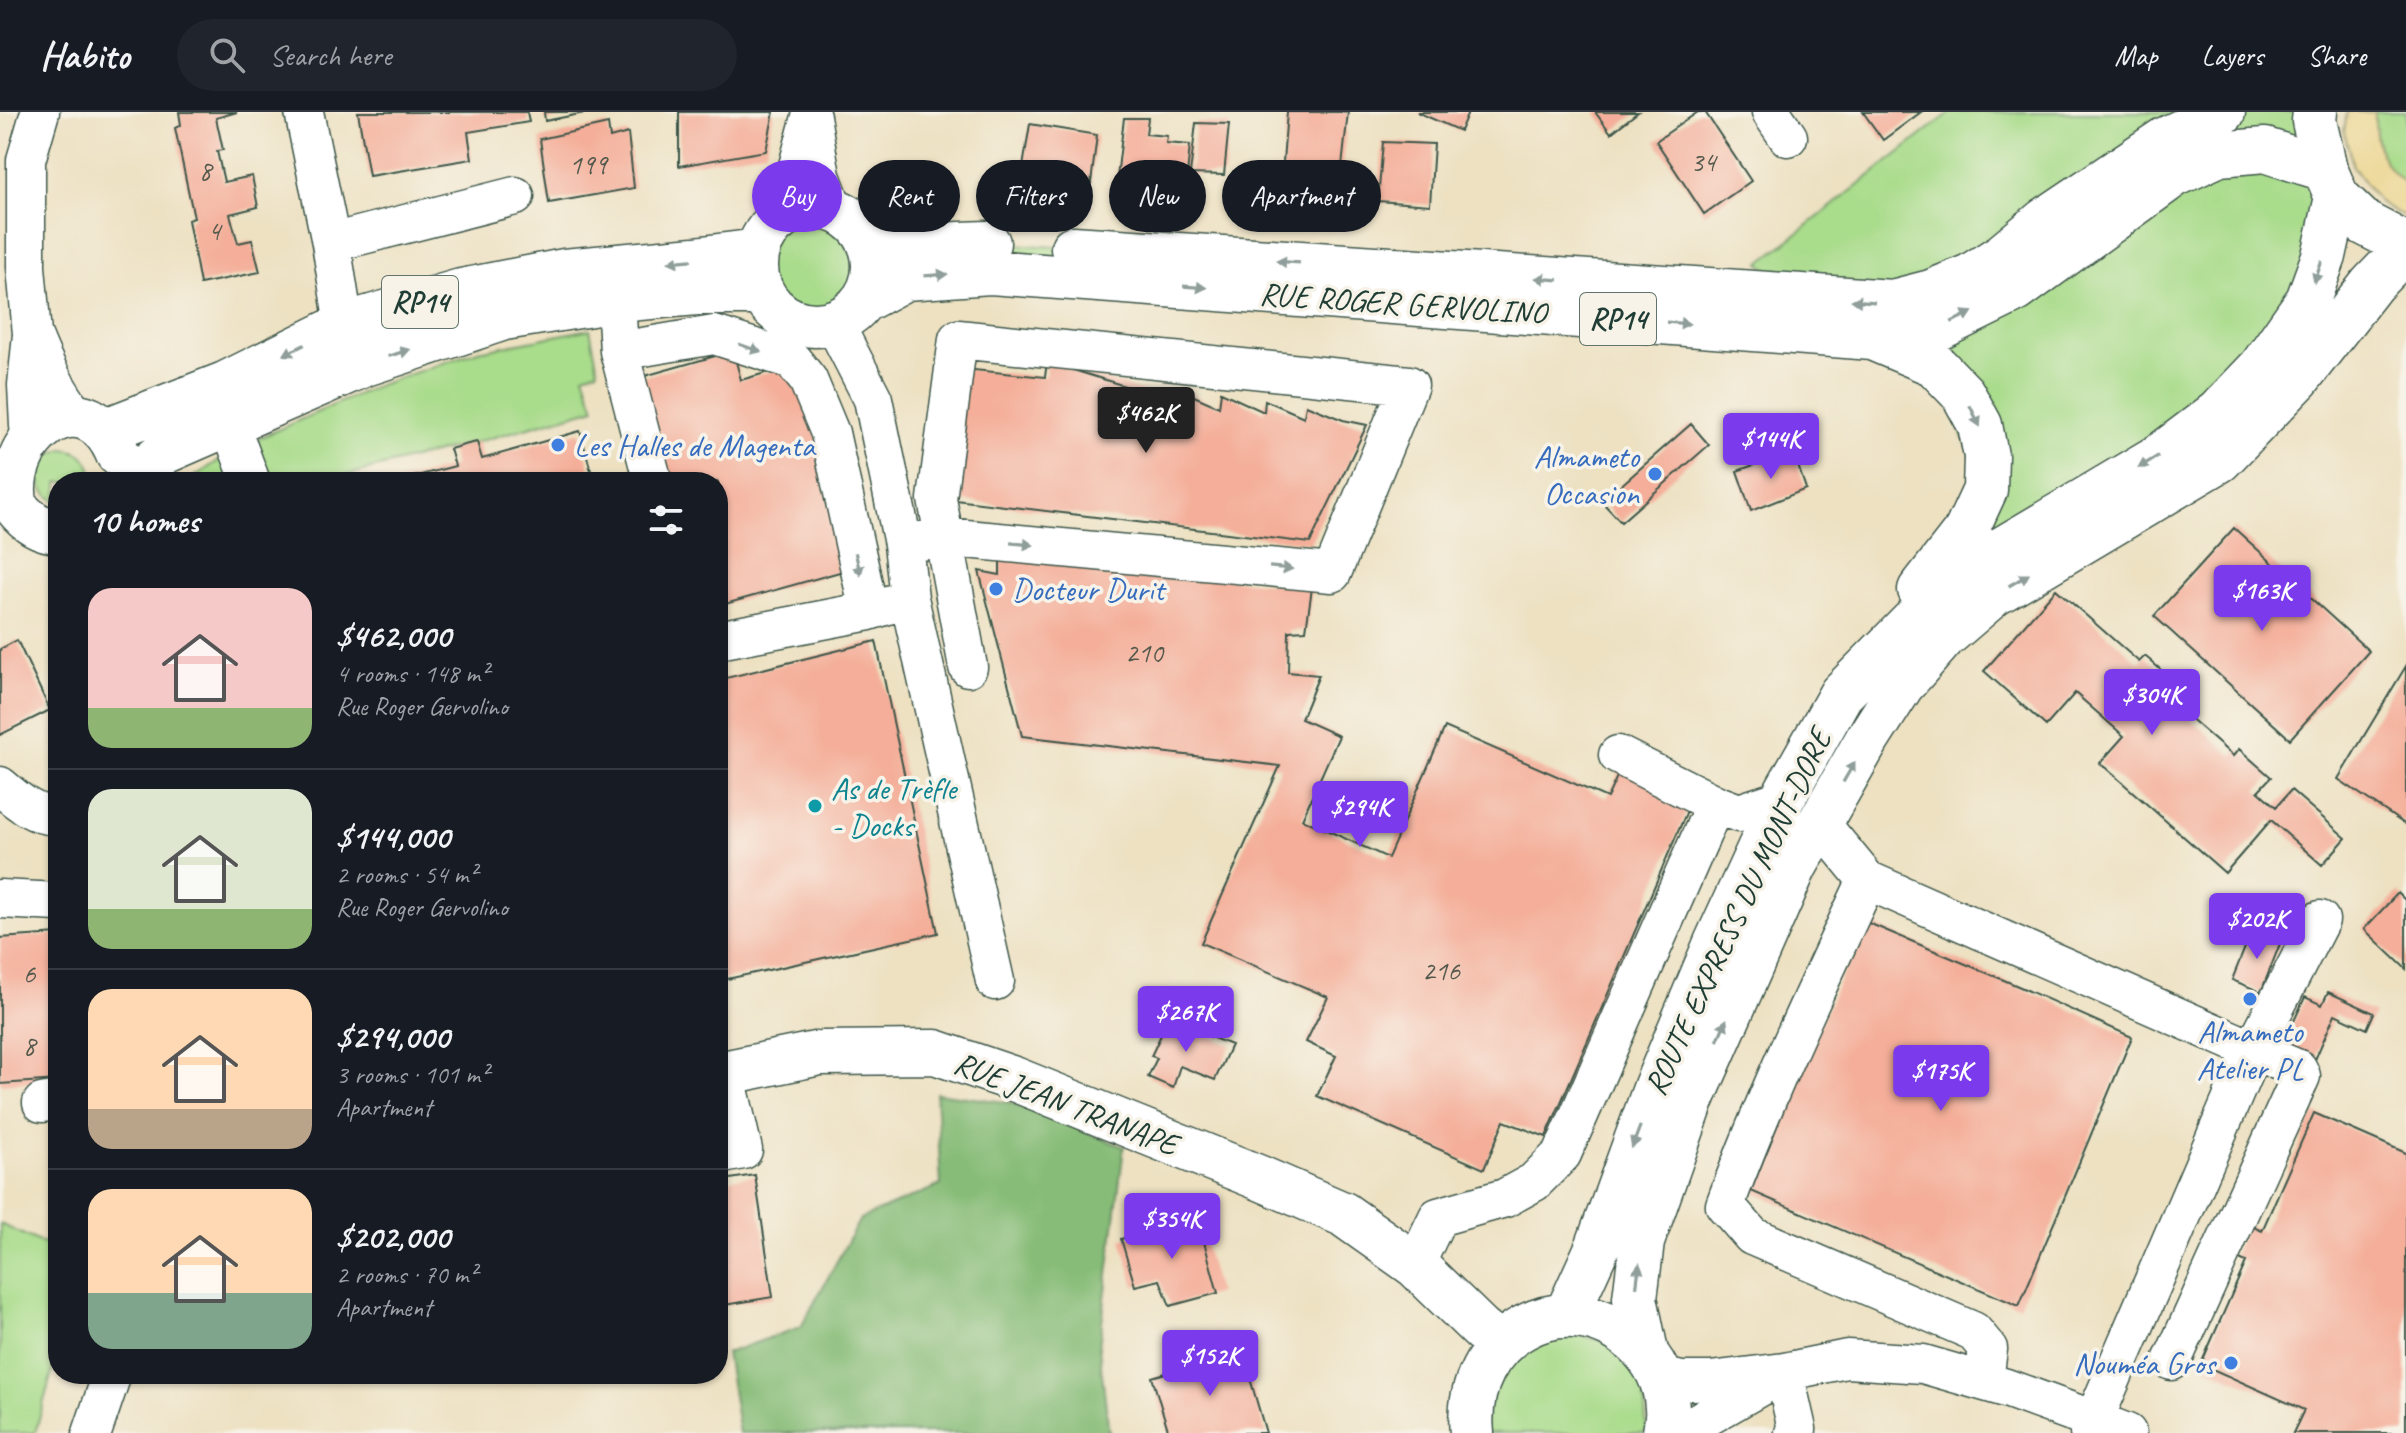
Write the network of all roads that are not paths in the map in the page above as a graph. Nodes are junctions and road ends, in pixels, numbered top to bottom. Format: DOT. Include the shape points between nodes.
graph roads {
  1 [pos="40,112"];
  2 [pos="304,112"];
  3 [pos="2174,112"];
  4 [pos="2223,112"];
  5 [pos="2315,112"];
  6 [pos="812,114"];
  7 [pos="800,160"];
  8 [pos="13,164"];
  9 [pos="2331,183"];
  10 [pos="515,196"];
  11 [pos="842,216"];
  12 [pos="846,218"];
  13 [pos="2045,220"];
  14 [pos="767,232"];
  15 [pos="331,243"];
  16 [pos="2406,247"];
  17 [pos="760,272"];
  18 [pos="616,300"];
  19 [pos="849,311"];
  20 [pos="344,325"];
  21 [pos="32,334"];
  22 [pos="1872,338"];
  23 [pos="619,351"];
  24 [pos="855,363"];
  25 [pos="229,423"];
  26 [pos="91,424"];
  27 [pos="29,426"];
  28 [pos="830,433"];
  29 [pos="2,472"];
  30 [pos="121,472"];
  31 [pos="140,472"];
  32 [pos="247,472"];
  33 [pos="650,472"];
  34 [pos="39,528"];
  35 [pos="944,537"];
  36 [pos="903,544"];
  37 [pos="909,598"];
  38 [pos="869,611"];
  39 [pos="728,629"];
  40 [pos="968,667"];
  41 [pos="1841,694"];
  42 [pos="1618,755"];
  43 [pos="0,786"];
  44 [pos="1782,799"];
  45 [pos="1715,804"];
  46 [pos="48,815"];
  47 [pos="1820,823"];
  48 [pos="1867,880"];
  49 [pos="0,899"];
  50 [pos="48,901"];
  51 [pos="2320,920"];
  52 [pos="995,981"];
  53 [pos="2253,1050"];
  54 [pos="728,1072"];
  55 [pos="728,1095"];
  56 [pos="728,1153"];
  57 [pos="1415,1265"];
  58 [pos="1566,1316"];
  59 [pos="1500,1344"];
  60 [pos="2172,1361"];
  61 [pos="1653,1364"];
  62 [pos="1784,1372"];
  63 [pos="1984,1381"];
  64 [pos="109,1384"];
  65 [pos="2103,1429"];
  66 [pos="92,1433"];
  67 [pos="1472,1433"];
  68 [pos="1665,1433"];
  69 [pos="1679,1433"];
  70 [pos="1794,1433"];
  1 -- 8 [label="street"];
  2 -- 15 [label="street"];
  3 -- 13 [label="main road"];
  4 -- 13 [label="main road, RUE ROGER GERVOLINO / RP14" via="2164,140"];
  5 -- 9 [label="main road"];
  6 -- 7 [label="street"];
  6 -- 12 [label="street" via="821,176"];
  8 -- 21 [label="street"];
  9 -- 16 [label="main road" via="2364,223"];
  22 -- 9 [label="main road, RUE ROGER GERVOLINO / RP14, one-way" via="1939,328 2016,290 2174,175 2219,154 2265,150"];
  9 -- 41 [label="main road, ROUTE EXPRESS DU MONT-DORE, one-way" via="2324,256 2308,300 2261,367 2218,412 2161,455 1987,558 1923,611"];
  10 -- 15 [label="street"];
  11 -- 12 [label="main road"];
  13 -- 12 [label="main road, RUE ROGER GERVOLINO / RP14, one-way" via="1970,276 1892,302 997,243 905,246"];
  12 -- 19 [label="main road" via="869,243 874,262 872,282"];
  14 -- 17 [label="main road"];
  15 -- 20 [label="street"];
  47 -- 16 [label="main road, ROUTE EXPRESS DU MONT-DORE, one-way" via="1902,685 1944,637 1994,594 2220,460 2298,379"];
  17 -- 18 [label="main road, RP14" via="697,293"];
  17 -- 19 [label="main road" via="772,307 785,318 818,326"];
  17 -- 20 [label="main road, RP14, one-way" via="695,259 564,271 461,291"];
  18 -- 23 [label="street"];
  25 -- 18 [label="main road, RP14, one-way" via="365,364 504,318"];
  19 -- 22 [label="main road, RUE ROGER GERVOLINO / RP14, one-way" via="905,278 990,272"];
  19 -- 24 [label="street"];
  20 -- 26 [label="main road, RP14, one-way" via="225,384"];
  21 -- 26 [label="street" via="60,395"];
  21 -- 27 [label="street"];
  22 -- 41 [label="main road, one-way" via="1934,364 1963,394 1980,425 1985,490 1966,531"];
  23 -- 28 [label="street, one-way" via="714,335 792,360 808,380"];
  23 -- 33 [label="street"];
  24 -- 28 [label="street"];
  24 -- 36 [label="street" via="873,399"];
  25 -- 31 [label="main road, RP14" via="164,452"];
  25 -- 32 [label="street"];
  26 -- 27 [label="main road" via="60,415"];
  26 -- 30 [label="main road" via="114,444"];
  27 -- 29 [label="main road" via="12,446"];
  28 -- 38 [label="street, one-way"];
  29 -- 34 [label="main road" via="10,496"];
  35 -- 35 [label="street, one-way" via="1332,573 1409,385 958,339 937,499"];
  35 -- 36 [label="street"];
  35 -- 40 [label="street"];
  36 -- 37 [label="street"];
  37 -- 38 [label="street"];
  37 -- 52 [label="street"];
  38 -- 39 [label="street"];
  41 -- 44 [label="main road, ROUTE EXPRESS DU MONT-DORE"];
  42 -- 45 [label="street"];
  43 -- 46 [label="street" via="21,804"];
  44 -- 45 [label="street" via="1739,813"];
  44 -- 58 [label="main road, ROUTE EXPRESS DU MONT-DORE, one-way" via="1656,1086 1597,1248"];
  45 -- 57 [label="street" via="1562,1154 1534,1182 1505,1198 1438,1217"];
  47 -- 48 [label="street"];
  61 -- 47 [label="main road, ROUTE EXPRESS DU MONT-DORE, one-way" via="1635,1298 1642,1242 1693,1098 1762,937"];
  48 -- 53 [label="street"];
  48 -- 63 [label="street" via="1808,1004 1725,1205 1752,1236 1973,1331 1988,1349"];
  49 -- 50 [label="street"];
  51 -- 53 [label="street"];
  53 -- 60 [label="street" via="2298,1069 2301,1076"];
  53 -- 65 [label="street"];
  54 -- 57 [label="main road, RUE JEAN TRANAPE" via="820,1053 935,1052 1014,1079 1343,1214"];
  55 -- 56 [label="street" via="743,1150"];
  57 -- 59 [label="main road, RUE JEAN TRANAPE"];
  58 -- 59 [label="main road" via="1520,1329"];
  58 -- 61 [label="main road" via="1596,1319 1623,1332"];
  59 -- 67 [label="main road" via="1483,1366 1474,1392"];
  61 -- 62 [label="street" via="1681,1381"];
  61 -- 68 [label="main road, ROUTE EXPRESS DU MONT-DORE" via="1667,1408"];
  62 -- 63 [label="street" via="1847,1359 1923,1364"];
  62 -- 69 [label="street"];
  62 -- 70 [label="street"];
  63 -- 65 [label="street"];
  64 -- 66 [label="street"];
}
